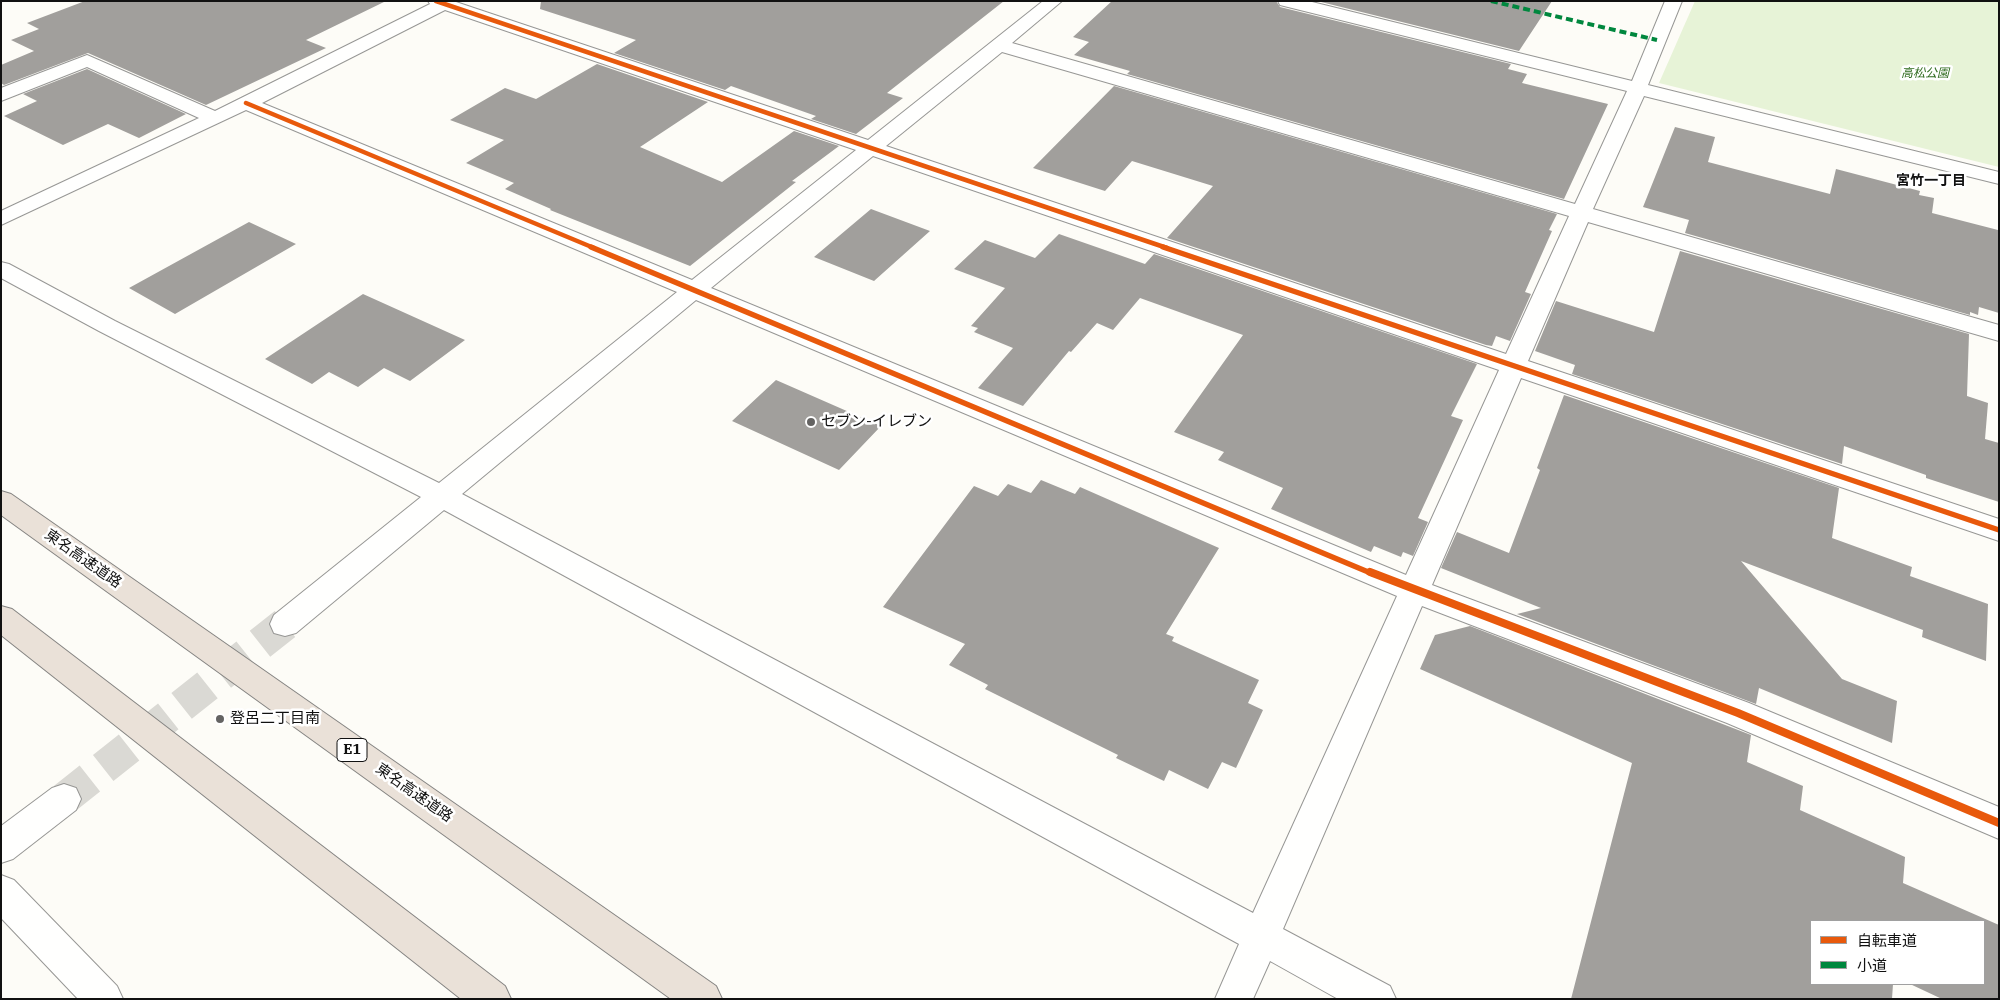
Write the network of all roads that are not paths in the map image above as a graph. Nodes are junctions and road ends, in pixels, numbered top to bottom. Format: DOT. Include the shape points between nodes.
graph roads {
  1 [pos="1054,1"];
  2 [pos="1286,1"];
  3 [pos="1674,1"];
  4 [pos="440,2"];
  5 [pos="999,46"];
  6 [pos="1638,88"];
  7 [pos="1,95"];
  8 [pos="246,103"];
  9 [pos="213,117"];
  10 [pos="870,149"];
  11 [pos="1999,178"];
  12 [pos="1581,213"];
  13 [pos="1,219"];
  14 [pos="1,269"];
  15 [pos="696,290"];
  16 [pos="1999,333"];
  17 [pos="1513,367"];
  18 [pos="442,496"];
  19 [pos="1,501"];
  20 [pos="1999,530"];
  21 [pos="1416,591"];
  22 [pos="1,618"];
  23 [pos="285,624"];
  24 [pos="64,799"];
  25 [pos="1999,822"];
  26 [pos="1,847"];
  27 [pos="1,892"];
  28 [pos="1262,938"];
  29 [pos="104,999"];
  30 [pos="492,999"];
  31 [pos="704,999"];
  32 [pos="1234,999"];
  33 [pos="1377,999"];
  1 -- 5 [label="street"];
  2 -- 6 [label="street"];
  3 -- 6 [label="street"];
  4 -- 8 [label="street"];
  4 -- 10 [label="street"];
  5 -- 10 [label="street"];
  5 -- 12 [label="street"];
  6 -- 11 [label="street"];
  6 -- 12 [label="street"];
  7 -- 9 [label="street" via="87,60"];
  8 -- 9 [label="street"];
  8 -- 15 [label="street"];
  9 -- 13 [label="street"];
  10 -- 15 [label="street"];
  10 -- 17 [label="street"];
  12 -- 16 [label="street"];
  12 -- 17 [label="street"];
  14 -- 18 [label="street"];
  15 -- 18 [label="street"];
  15 -- 21 [label="street"];
  17 -- 20 [label="street"];
  17 -- 21 [label="street"];
  18 -- 23 [label="street"];
  18 -- 28 [label="street"];
  19 -- 31 [label="highway, 東名高速道路 / E1"];
  21 -- 25 [label="street" via="1738,713"];
  21 -- 28 [label="street"];
  22 -- 30 [label="highway"];
  24 -- 26 [label="street"];
  27 -- 29 [label="street"];
  28 -- 32 [label="street"];
  28 -- 33 [label="street"];
}
